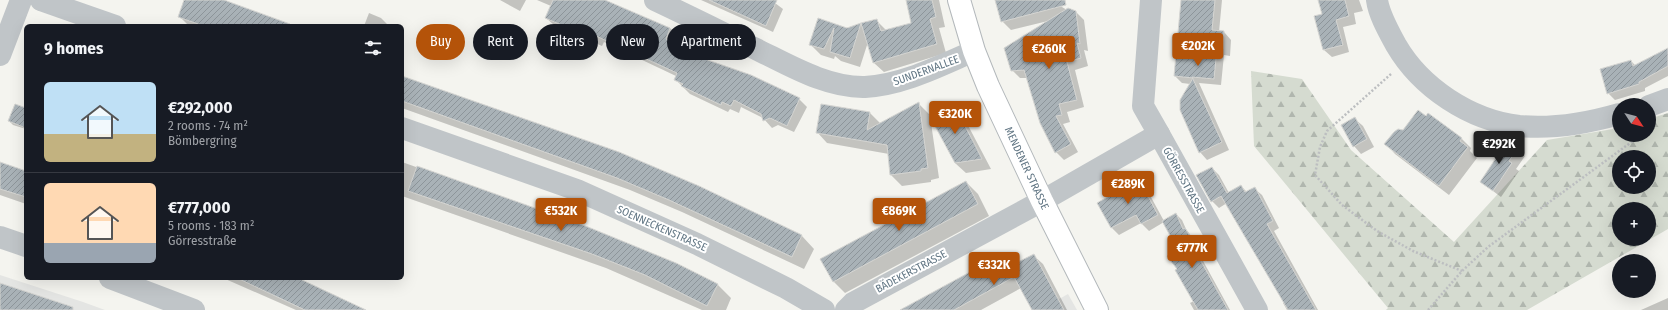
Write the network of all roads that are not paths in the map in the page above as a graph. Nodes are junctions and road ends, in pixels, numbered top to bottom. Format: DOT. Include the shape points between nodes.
graph roads {
  1 [pos="21,0"];
  2 [pos="41,0"];
  3 [pos="655,0"];
  4 [pos="959,0"];
  5 [pos="1151,0"];
  6 [pos="1377,0"];
  7 [pos="108,24"];
  8 [pos="974,51"];
  9 [pos="0,55"];
  10 [pos="1668,99"];
  11 [pos="1656,103"];
  12 [pos="1612,115"];
  13 [pos="404,129"];
  14 [pos="1159,134"];
  15 [pos="1042,201"];
  16 [pos="0,237"];
  17 [pos="24,245"];
  18 [pos="115,280"];
  19 [pos="194,310"];
  20 [pos="824,310"];
  21 [pos="846,310"];
  22 [pos="1097,310"];
  23 [pos="1257,310"];
  1 -- 9 [label="street"];
  2 -- 7 [label="street"];
  3 -- 8 [label="street, SUNDERNALLEE" via="798,69 838,84 864,87 884,85 918,75"];
  4 -- 8 [label="main road, MENDENER STRASSE"];
  5 -- 14 [label="street, GÖRRESSTRASSE" via="1143,106"];
  6 -- 12 [label="street" via="1392,38 1406,62 1452,103 1519,126 1558,126"];
  8 -- 15 [label="main road, MENDENER STRASSE"];
  10 -- 11 [label="street"];
  13 -- 20 [label="street, SOENNECKENSTRASSE" via="577,190 697,244"];
  14 -- 15 [label="street, BÄDEKERSTRASSE"];
  14 -- 23 [label="street, GÖRRESSTRASSE"];
  15 -- 21 [label="street, BÄDEKERSTRASSE" via="853,303"];
  15 -- 22 [label="main road, MENDENER STRASSE"];
  16 -- 17 [label="street"];
  18 -- 19 [label="street"];
}
